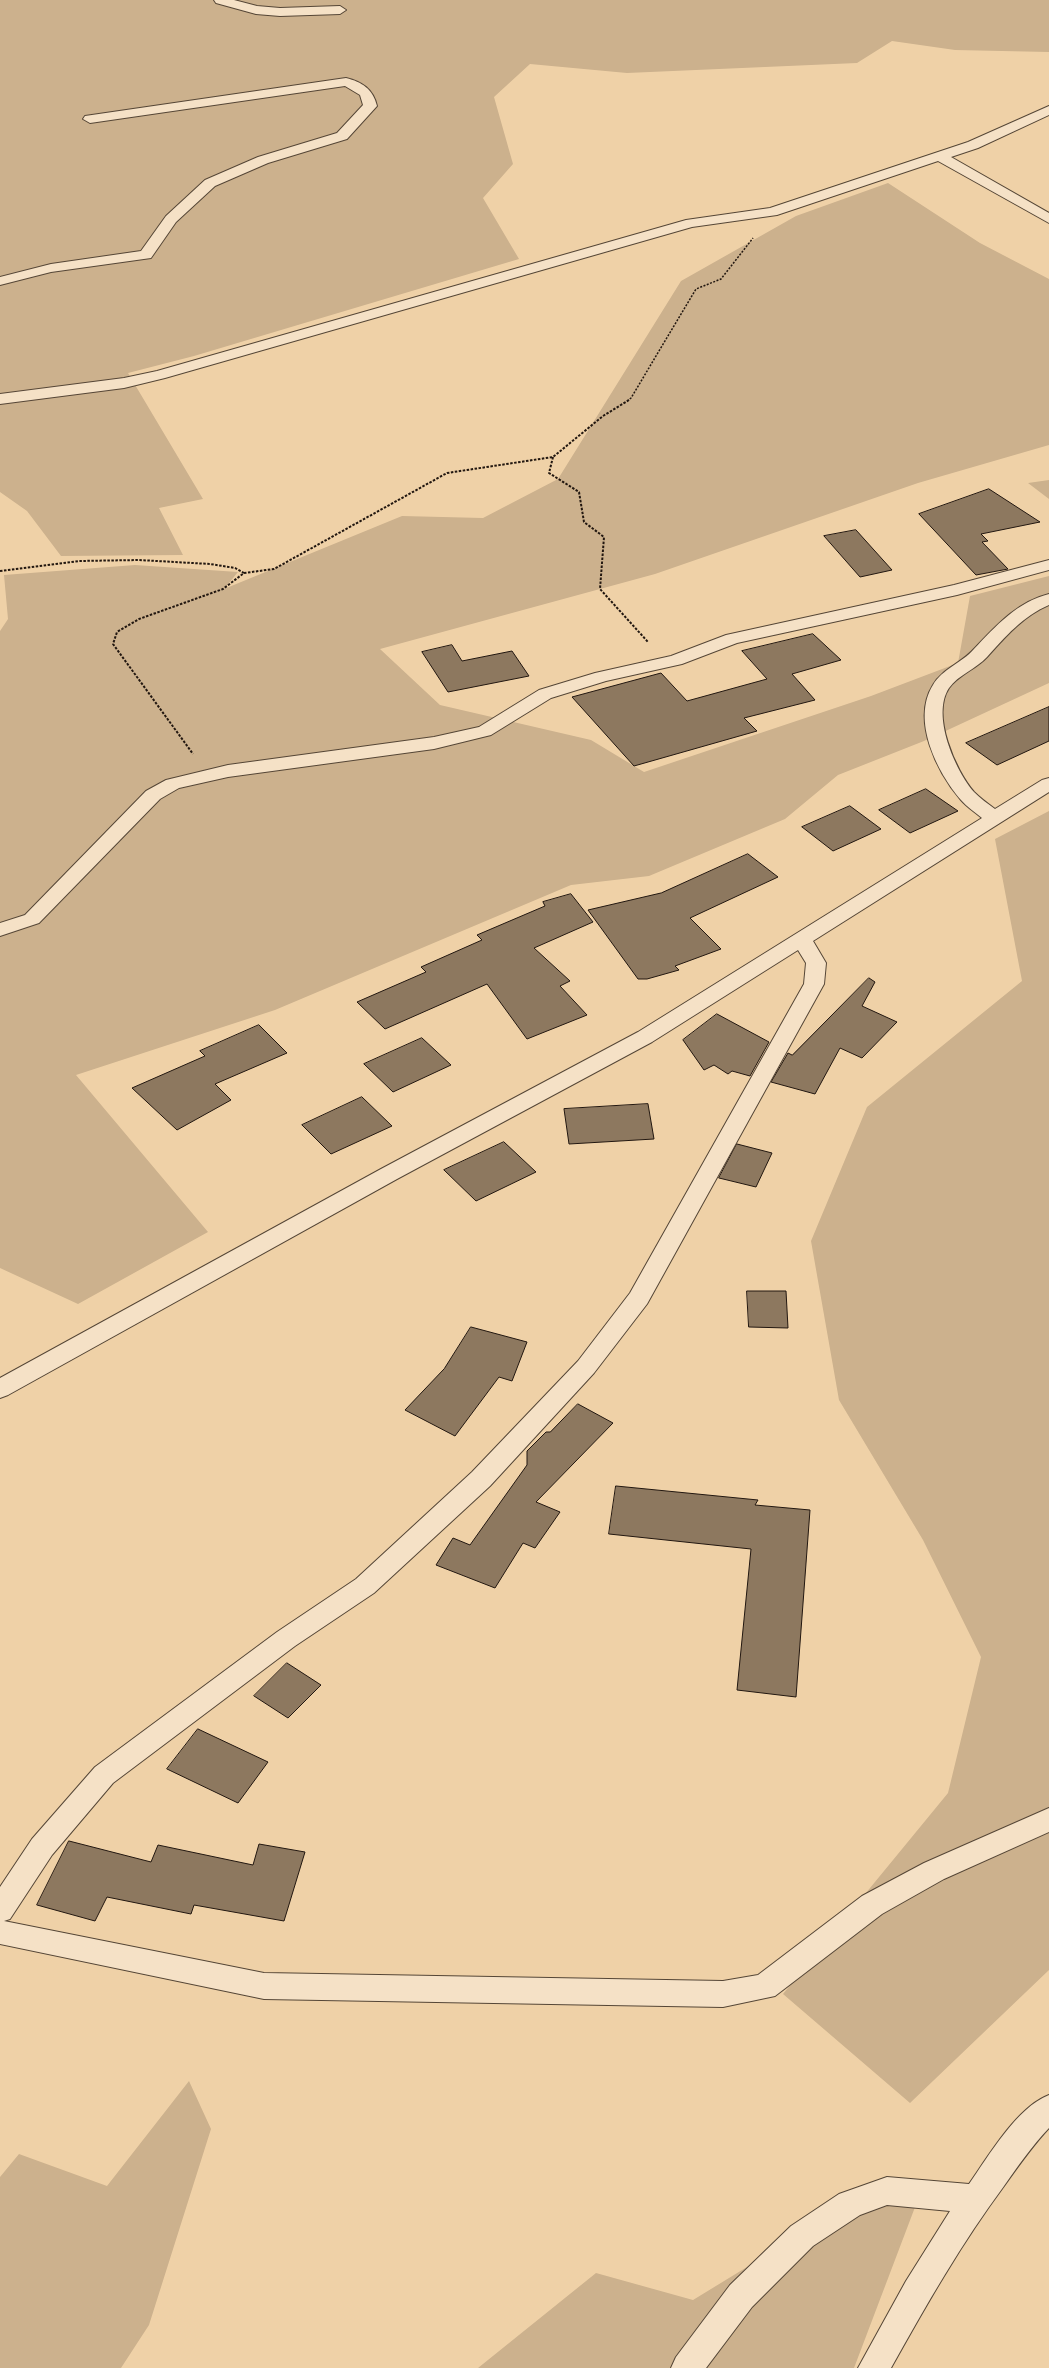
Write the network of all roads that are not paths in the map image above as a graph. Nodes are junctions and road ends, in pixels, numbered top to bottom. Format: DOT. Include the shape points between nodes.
graph roads {
  1 [pos="220,0"];
  2 [pos="340,10"];
  3 [pos="1049,110"];
  4 [pos="90,119"];
  5 [pos="939,156"];
  6 [pos="1049,219"];
  7 [pos="0,281"];
  8 [pos="0,399"];
  9 [pos="1049,566"];
  10 [pos="1049,599"];
  11 [pos="1049,784"];
  12 [pos="994,818"];
  13 [pos="0,930"];
  14 [pos="801,938"];
  15 [pos="0,1389"];
  16 [pos="1049,1819"];
  17 [pos="0,1910"];
  18 [pos="0,1932"];
  19 [pos="1049,2109"];
  20 [pos="975,2199"];
  21 [pos="687,2368"];
  22 [pos="874,2368"];
  1 -- 2 [label="street" via="256,10"];
  3 -- 5 [label="street" via="973,145"];
  4 -- 7 [label="street" via="346,82 362,88 369,97 370,106 342,136 263,160 210,183 170,219 146,255 51,268"];
  5 -- 6 [label="street"];
  5 -- 8 [label="street" via="772,212 681,225 160,375 124,383"];
  9 -- 13 [label="street" via="957,590 732,639 667,662 601,677 545,694 485,731 434,743 228,771 173,784 152,796 32,919"];
  10 -- 12 [label="street" via="1030,606 1010,620 976,658 941,686 934,707 935,730 949,770 968,796"];
  11 -- 12 [label="street"];
  12 -- 14 [label="street"];
  14 -- 15 [label="street" via="645,1037 382,1178"];
  14 -- 17 [label="street" via="816,962 814,984 639,1298 586,1367 481,1479 365,1586 286,1639 104,1775 42,1847"];
  16 -- 18 [label="street" via="934,1871 872,1905 765,1987 723,1994 264,1986"];
  19 -- 20 [label="street" via="1034,2122"];
  20 -- 21 [label="street" via="887,2191 850,2204 802,2236 741,2296"];
  20 -- 22 [label="street" via="922,2280"];
}
